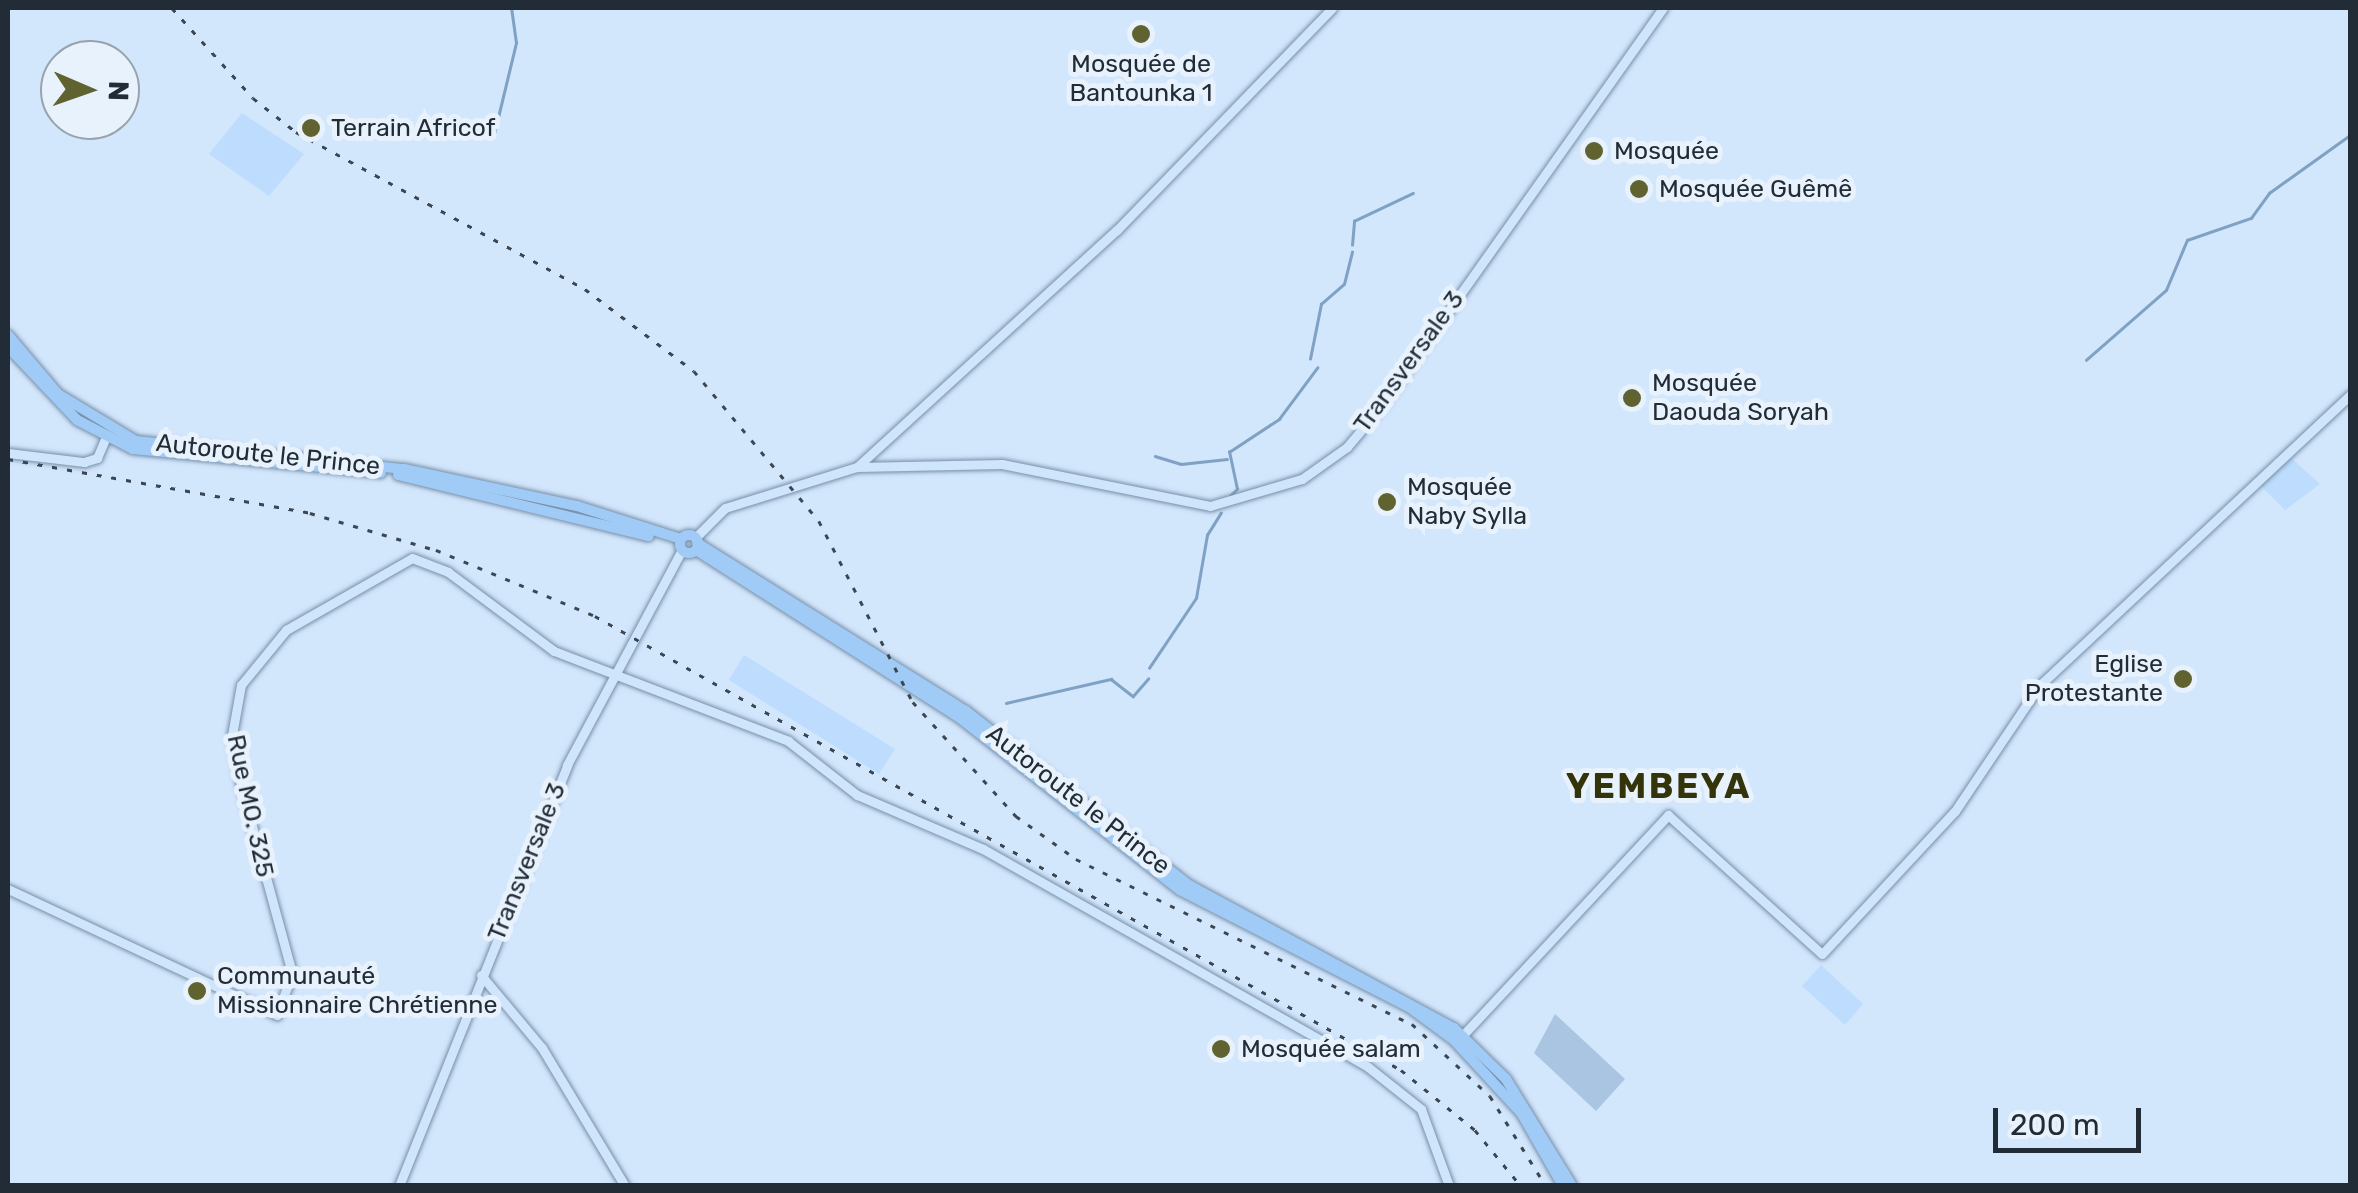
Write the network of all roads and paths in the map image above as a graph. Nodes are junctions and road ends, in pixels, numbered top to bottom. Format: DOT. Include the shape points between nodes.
graph roads {
  1 [pos="1332,8"];
  2 [pos="1662,8"];
  3 [pos="8,335"];
  4 [pos="8,348"];
  5 [pos="2350,396"];
  6 [pos="106,437"];
  7 [pos="8,453"];
  8 [pos="856,467"];
  9 [pos="696,543"];
  10 [pos="681,545"];
  11 [pos="617,673"];
  12 [pos="8,889"];
  13 [pos="481,975"];
  14 [pos="1463,1035"];
  15 [pos="399,1186"];
  16 [pos="625,1186"];
  17 [pos="1449,1186"];
  18 [pos="1563,1186"];
  19 [pos="1572,1186"];
  1 -- 8 [label="street" via="1117,230"];
  2 -- 8 [label="street, Transversale 3" via="1379,409 1347,447 1302,480 1210,506 1002,464"];
  3 -- 10 [label="main road, Autoroute le Prince" via="58,394 136,441 404,469 524,493"];
  4 -- 6 [label="main road, Autoroute le Prince" via="54,400"];
  5 -- 14 [label="street" via="2039,686 1955,811 1822,954 1668,815"];
  6 -- 7 [label="street" via="97,458 84,462"];
  6 -- 10 [label="main road, Autoroute le Prince" via="201,461 402,476"];
  8 -- 9 [label="street, Transversale 3" via="725,508"];
  9 -- 10 [label="main road"];
  9 -- 14 [label="main road, Autoroute le Prince" via="966,712 1165,870 1414,1000"];
  9 -- 18 [label="main road, Autoroute le Prince" via="960,719 1180,890 1409,1007 1454,1040 1497,1082"];
  10 -- 11 [label="street, Transversale 3"];
  11 -- 12 [label="street, Rue MO. 325" via="554,651 448,572 412,558 286,630 241,685 232,735 292,973 277,1015"];
  11 -- 13 [label="street, Transversale 3" via="567,765"];
  11 -- 17 [label="street" via="788,742 857,795 982,849 1368,1067 1421,1109"];
  13 -- 15 [label="street, Transversale 3"];
  13 -- 16 [label="street" via="542,1048"];
  14 -- 19 [label="main road, Autoroute le Prince" via="1506,1079"];
}
